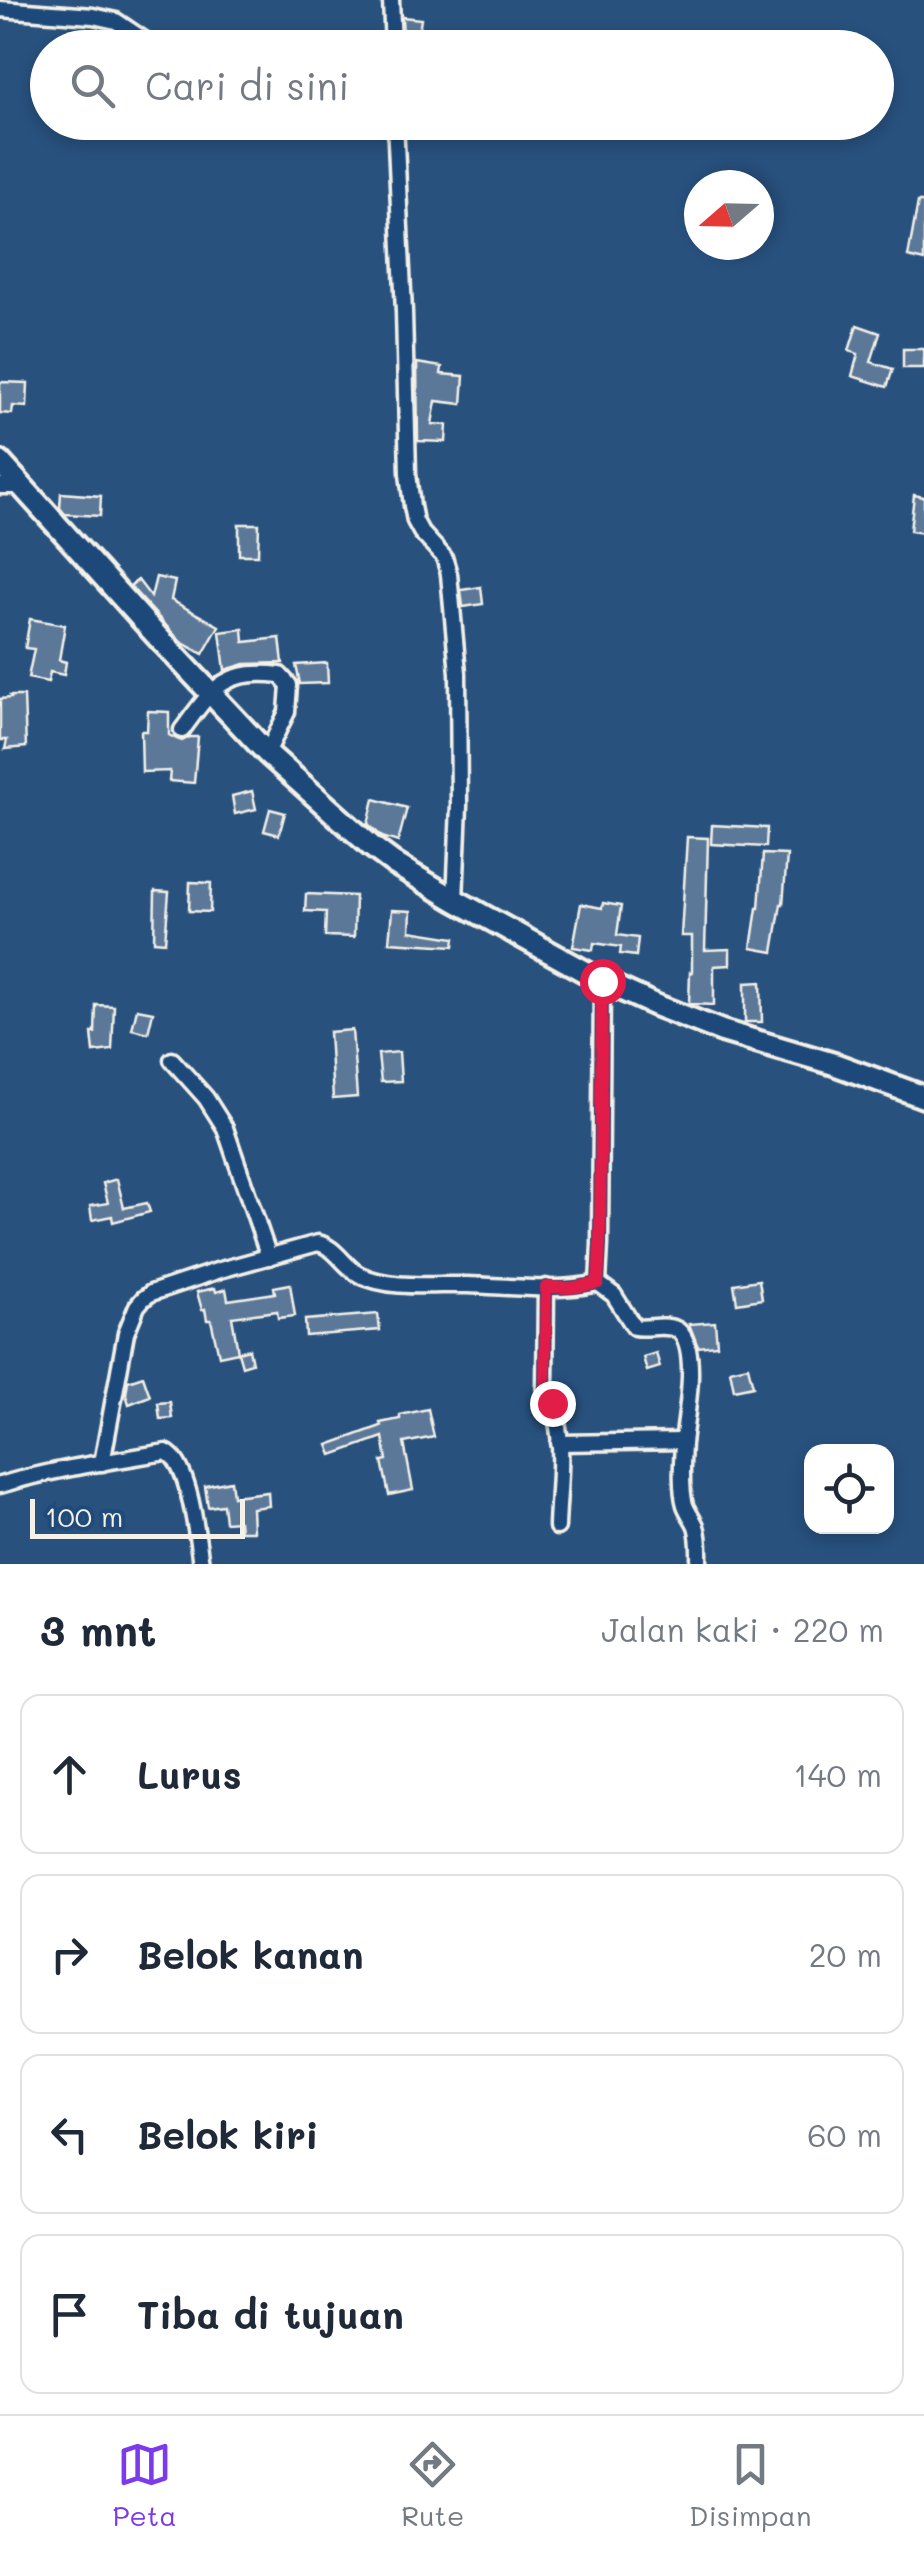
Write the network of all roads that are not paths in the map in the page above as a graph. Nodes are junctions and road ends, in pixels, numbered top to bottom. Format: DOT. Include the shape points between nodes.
graph roads {
  1 [pos="391,0"];
  2 [pos="31,5"];
  3 [pos="0,8"];
  4 [pos="129,30"];
  5 [pos="392,30"];
  6 [pos="396,140"];
  7 [pos="0,462"];
  8 [pos="0,486"];
  9 [pos="23,486"];
  10 [pos="211,694"];
  11 [pos="182,730"];
  12 [pos="267,753"];
  13 [pos="455,900"];
  14 [pos="602,981"];
  15 [pos="172,1060"];
  16 [pos="924,1096"];
  17 [pos="269,1257"];
  18 [pos="598,1283"];
  19 [pos="546,1287"];
  20 [pos="683,1441"];
  21 [pos="559,1444"];
  22 [pos="102,1463"];
  23 [pos="0,1485"];
  24 [pos="557,1527"];
  25 [pos="200,1564"];
  26 [pos="699,1564"];
  1 -- 5 [label="street"];
  2 -- 3 [label="street"];
  2 -- 4 [label="street" via="116,21"];
  6 -- 13 [label="street" via="410,490 415,521 444,557 458,673"];
  7 -- 9 [label="main road"];
  8 -- 9 [label="street"];
  9 -- 10 [label="main road"];
  10 -- 11 [label="street"];
  10 -- 12 [label="main road"];
  10 -- 12 [label="street" via="246,673 286,679 287,712"];
  12 -- 13 [label="main road" via="370,846"];
  13 -- 14 [label="main road"];
  14 -- 16 [label="main road" via="722,1031"];
  14 -- 18 [label="street"];
  15 -- 17 [label="street" via="225,1128"];
  17 -- 19 [label="street" via="318,1242 360,1275 381,1281"];
  17 -- 22 [label="street" via="151,1293 138,1306 126,1334"];
  18 -- 19 [label="street"];
  18 -- 20 [label="street" via="634,1327 672,1328 685,1340"];
  19 -- 21 [label="street" via="545,1391 559,1423"];
  20 -- 21 [label="street"];
  20 -- 26 [label="street" via="684,1502 698,1534"];
  21 -- 24 [label="street"];
  22 -- 23 [label="street"];
  22 -- 25 [label="street" via="174,1456 191,1504"];
}
